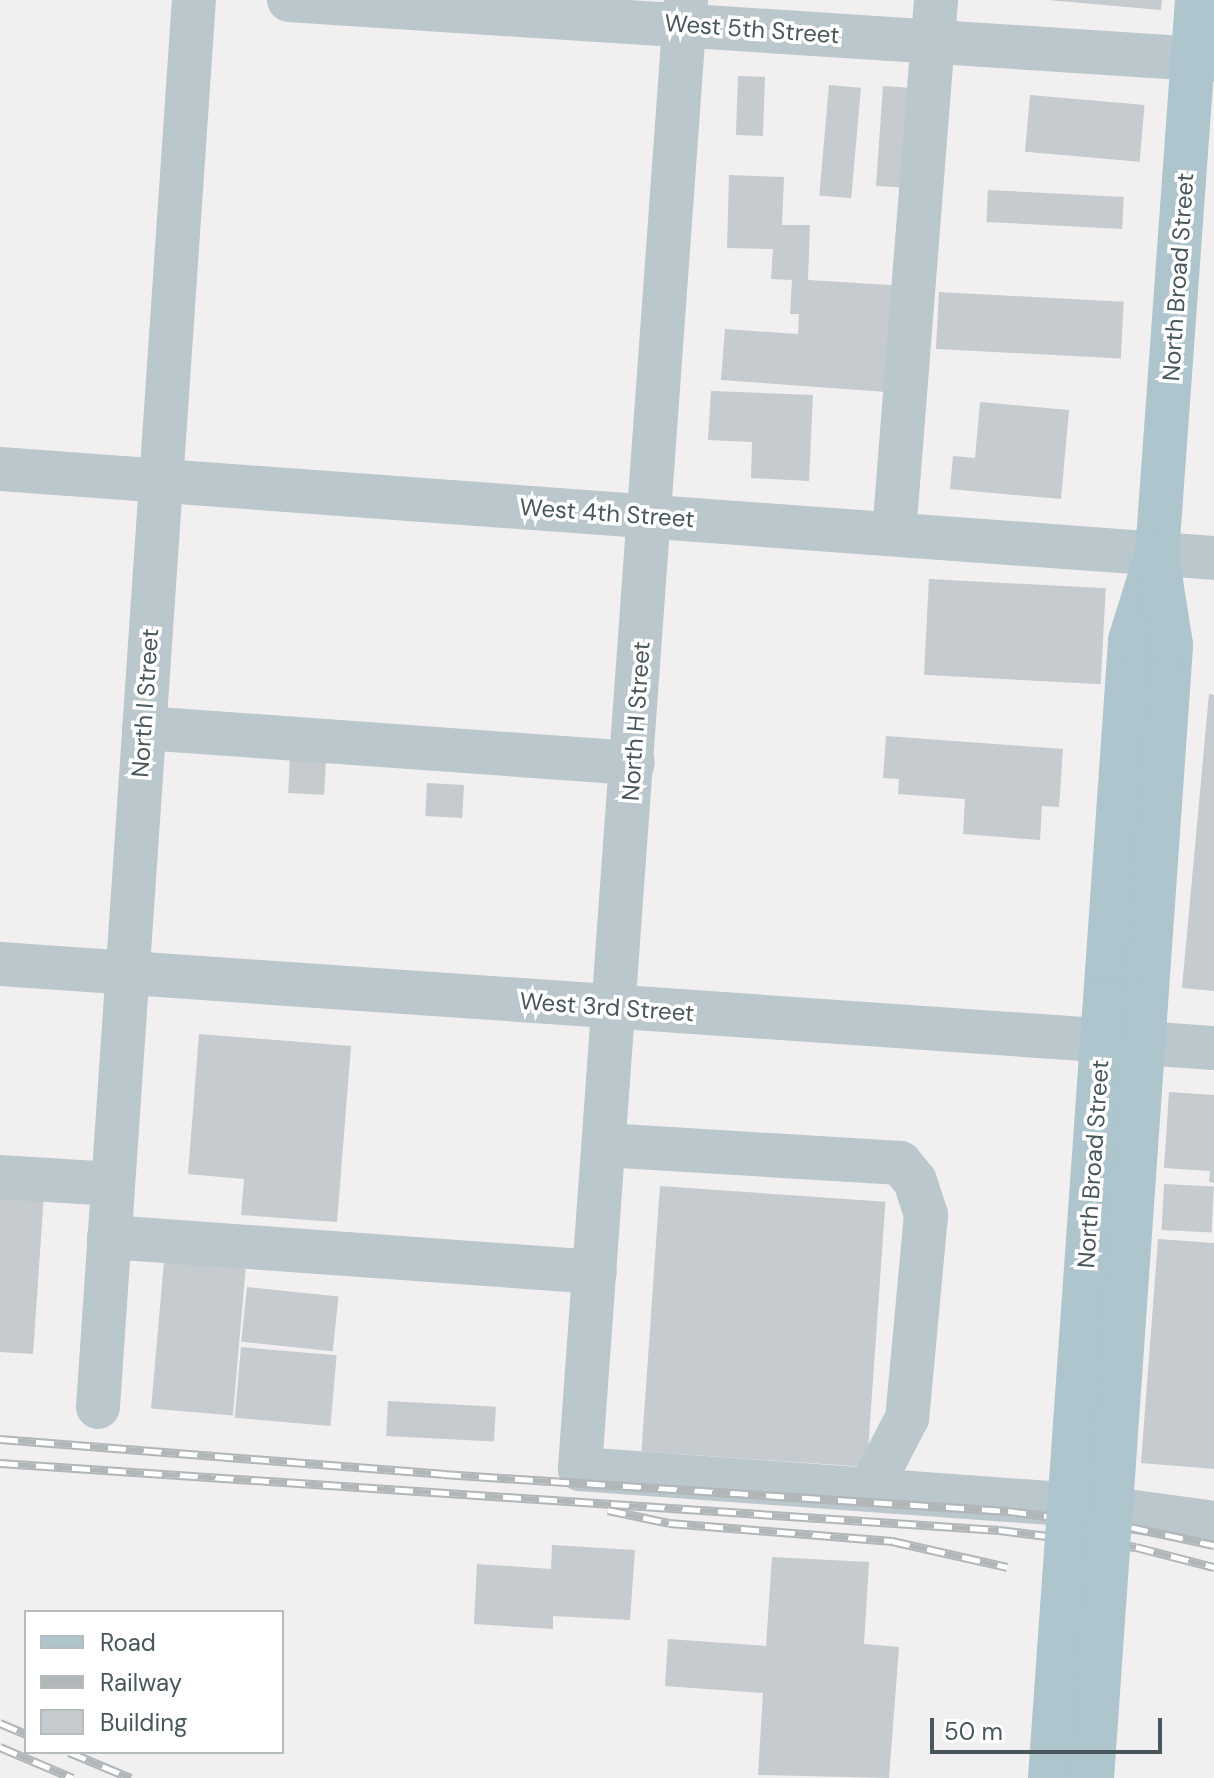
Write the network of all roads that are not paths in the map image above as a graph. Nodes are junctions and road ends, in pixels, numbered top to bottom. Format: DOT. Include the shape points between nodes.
graph roads {
  1 [pos="194,0"];
  2 [pos="289,0"];
  3 [pos="1197,0"];
  4 [pos="685,12"];
  5 [pos="934,20"];
  6 [pos="1204,60"];
  7 [pos="0,469"];
  8 [pos="160,480"];
  9 [pos="650,516"];
  10 [pos="894,534"];
  11 [pos="1157,554"];
  12 [pos="1214,558"];
  13 [pos="144,728"];
  14 [pos="633,763"];
  15 [pos="0,964"];
  16 [pos="126,973"];
  17 [pos="1125,1002"];
  18 [pos="616,1007"];
  19 [pos="1122,1042"];
  20 [pos="1214,1048"];
  21 [pos="605,1145"];
  22 [pos="0,1177"];
  23 [pos="112,1184"];
  24 [pos="109,1237"];
  25 [pos="595,1272"];
  26 [pos="98,1407"];
  27 [pos="880,1488"];
  28 [pos="1091,1506"];
  29 [pos="1214,1523"];
  30 [pos="1050,1778"];
  31 [pos="1092,1778"];
  1 -- 8 [label="street, North I Street"];
  2 -- 4 [label="street, West 5th Street"];
  3 -- 6 [label="main road, North Broad Street"];
  4 -- 5 [label="street, West 5th Street"];
  4 -- 9 [label="street, North H Street"];
  5 -- 6 [label="street, West 5th Street"];
  5 -- 10 [label="street"];
  6 -- 11 [label="main road, North Broad Street"];
  7 -- 8 [label="street, West 4th Street"];
  8 -- 9 [label="street, West 4th Street"];
  8 -- 13 [label="street, North I Street"];
  9 -- 10 [label="street, West 4th Street"];
  9 -- 14 [label="street, North H Street"];
  10 -- 11 [label="street, West 4th Street"];
  11 -- 12 [label="street, West 4th Street"];
  11 -- 17 [label="main road, North Broad Street" via="1171,645"];
  13 -- 14 [label="street"];
  13 -- 16 [label="street, North I Street"];
  14 -- 18 [label="street, North H Street"];
  15 -- 16 [label="street, West 3rd Street"];
  16 -- 18 [label="street, West 3rd Street"];
  16 -- 23 [label="street, North I Street"];
  17 -- 30 [label="main road, North Broad Street, bridge"];
  17 -- 31 [label="main road, North Broad Street, bridge"];
  18 -- 19 [label="street, West 3rd Street"];
  18 -- 21 [label="street, North H Street"];
  19 -- 20 [label="street, West 3rd Street"];
  19 -- 28 [label="street"];
  21 -- 25 [label="street, North H Street"];
  21 -- 27 [label="street" via="900,1163 915,1181 926,1215 907,1418 878,1474"];
  22 -- 23 [label="street"];
  23 -- 24 [label="street, North I Street"];
  24 -- 25 [label="street"];
  24 -- 26 [label="street, North I Street"];
  25 -- 27 [label="street, North H Street" via="580,1469"];
  27 -- 28 [label="street"];
  28 -- 29 [label="street"];
}
